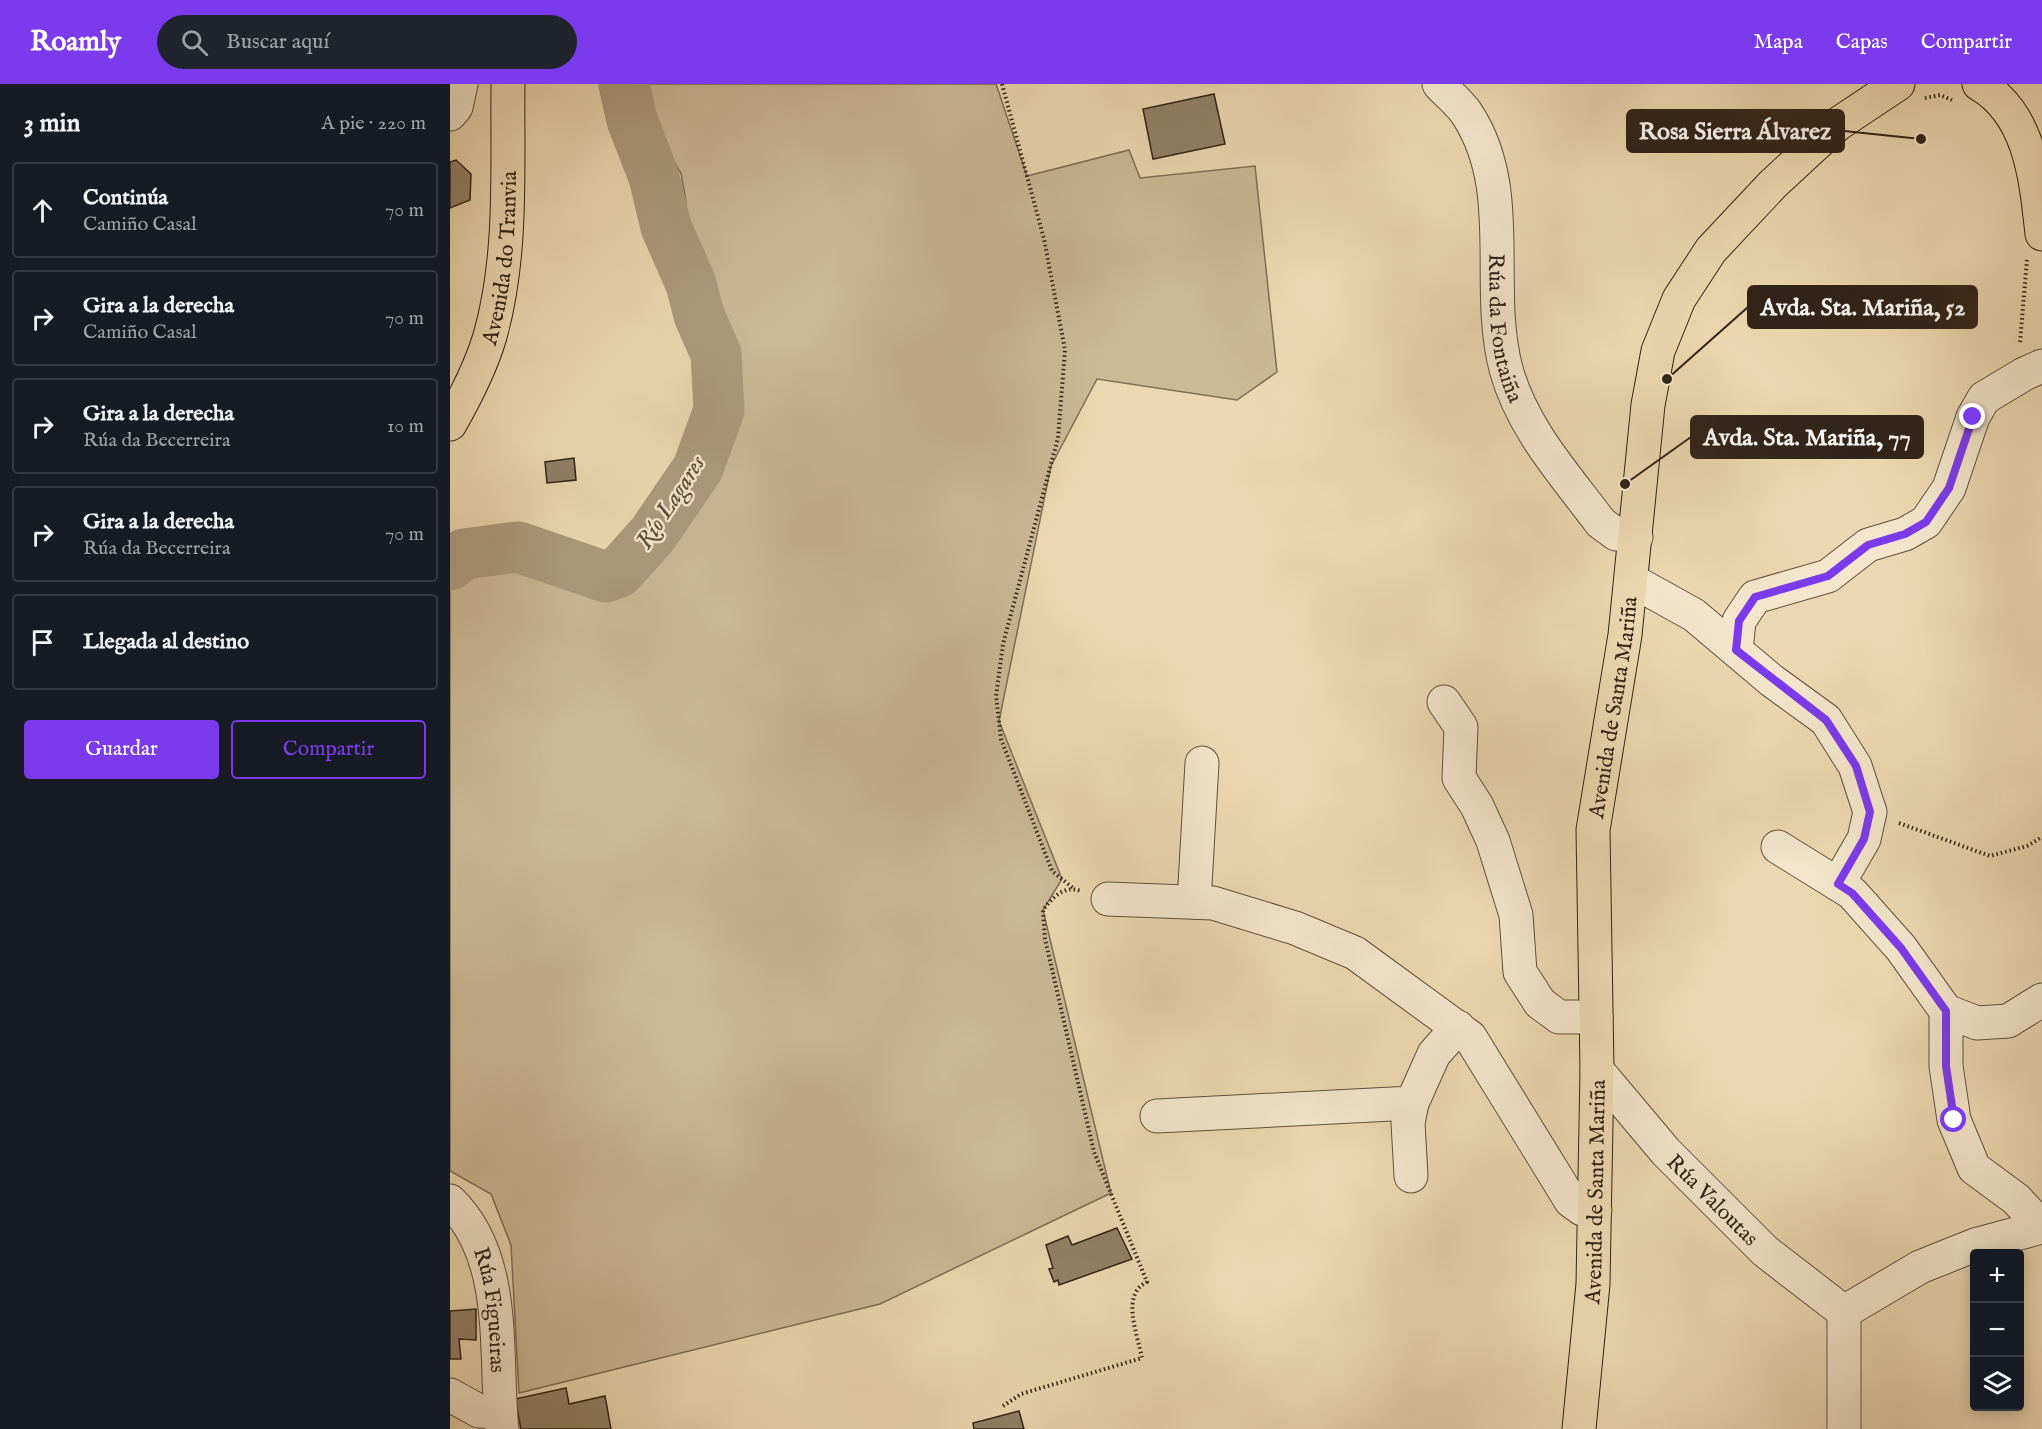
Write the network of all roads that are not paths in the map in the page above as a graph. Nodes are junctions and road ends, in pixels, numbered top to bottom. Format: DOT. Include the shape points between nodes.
graph roads {
  1 [pos="461,84"];
  2 [pos="508,84"];
  3 [pos="1439,84"];
  4 [pos="1909,92"];
  5 [pos="1970,94"];
  6 [pos="450,114"];
  7 [pos="2034,242"];
  8 [pos="2039,368"];
  9 [pos="450,424"];
  10 [pos="1636,537"];
  11 [pos="1631,580"];
  12 [pos="1736,650"];
  13 [pos="1444,702"];
  14 [pos="1202,763"];
  15 [pos="1778,847"];
  16 [pos="1838,884"];
  17 [pos="1108,899"];
  18 [pos="1194,902"];
  19 [pos="2042,1000"];
  20 [pos="1946,1011"];
  21 [pos="1596,1017"];
  22 [pos="1458,1027"];
  23 [pos="1597,1070"];
  24 [pos="1412,1103"];
  25 [pos="1157,1116"];
  26 [pos="1411,1176"];
  27 [pos="450,1201"];
  28 [pos="1595,1210"];
  29 [pos="1844,1312"];
  30 [pos="450,1395"];
  31 [pos="501,1421"];
  32 [pos="1580,1429"];
  33 [pos="1844,1429"];
  1 -- 6 [label="street" via="456,107"];
  2 -- 9 [label="main road, Avenida do Tranvia" via="506,235 501,286 490,336 469,390"];
  3 -- 10 [label="street, Rúa da Fontaiña" via="1467,113 1484,147 1495,189 1500,331 1506,368 1521,408 1530,428 1601,523 1616,534"];
  4 -- 10 [label="main road, Avenida de Santa Mariña" via="1838,124 1773,184 1711,250 1678,299 1658,351 1648,405"];
  5 -- 7 [label="main road" via="1994,93 2021,129 2036,183"];
  8 -- 12 [label="street" via="1984,398 1973,417 1949,488 1926,522 1905,534 1868,545 1828,576 1755,597 1739,621"];
  10 -- 11 [label="main road, Avenida de Santa Mariña"];
  11 -- 12 [label="street" via="1694,615"];
  11 -- 21 [label="main road, Avenida de Santa Mariña" via="1593,830"];
  12 -- 16 [label="street" via="1826,720 1856,766 1870,812 1864,839"];
  13 -- 21 [label="street" via="1461,727 1459,778 1493,841 1516,915 1520,972 1540,1003 1559,1017"];
  14 -- 18 [label="street"];
  15 -- 16 [label="street"];
  16 -- 20 [label="street" via="1852,893 1901,948"];
  17 -- 18 [label="street"];
  18 -- 22 [label="street" via="1213,903 1294,928 1355,953"];
  19 -- 20 [label="street" via="2007,1021 1977,1023"];
  20 -- 29 [label="street" via="1946,1066 1954,1120 1974,1168 2016,1200 2042,1227 1975,1245 1920,1267"];
  21 -- 23 [label="main road, Avenida de Santa Mariña"];
  22 -- 24 [label="street" via="1434,1054"];
  22 -- 28 [label="street" via="1470,1037 1571,1201 1582,1209"];
  23 -- 28 [label="main road, Avenida de Santa Mariña"];
  23 -- 29 [label="street, Rúa Valoutas" via="1666,1152 1765,1251"];
  24 -- 25 [label="street"];
  24 -- 26 [label="street" via="1408,1123"];
  27 -- 31 [label="street, Rúa Figueiras" via="483,1250 493,1298"];
  28 -- 32 [label="main road, Avenida de Santa Mariña" via="1593,1284"];
  29 -- 33 [label="street"];
  30 -- 31 [label="street"];
}
